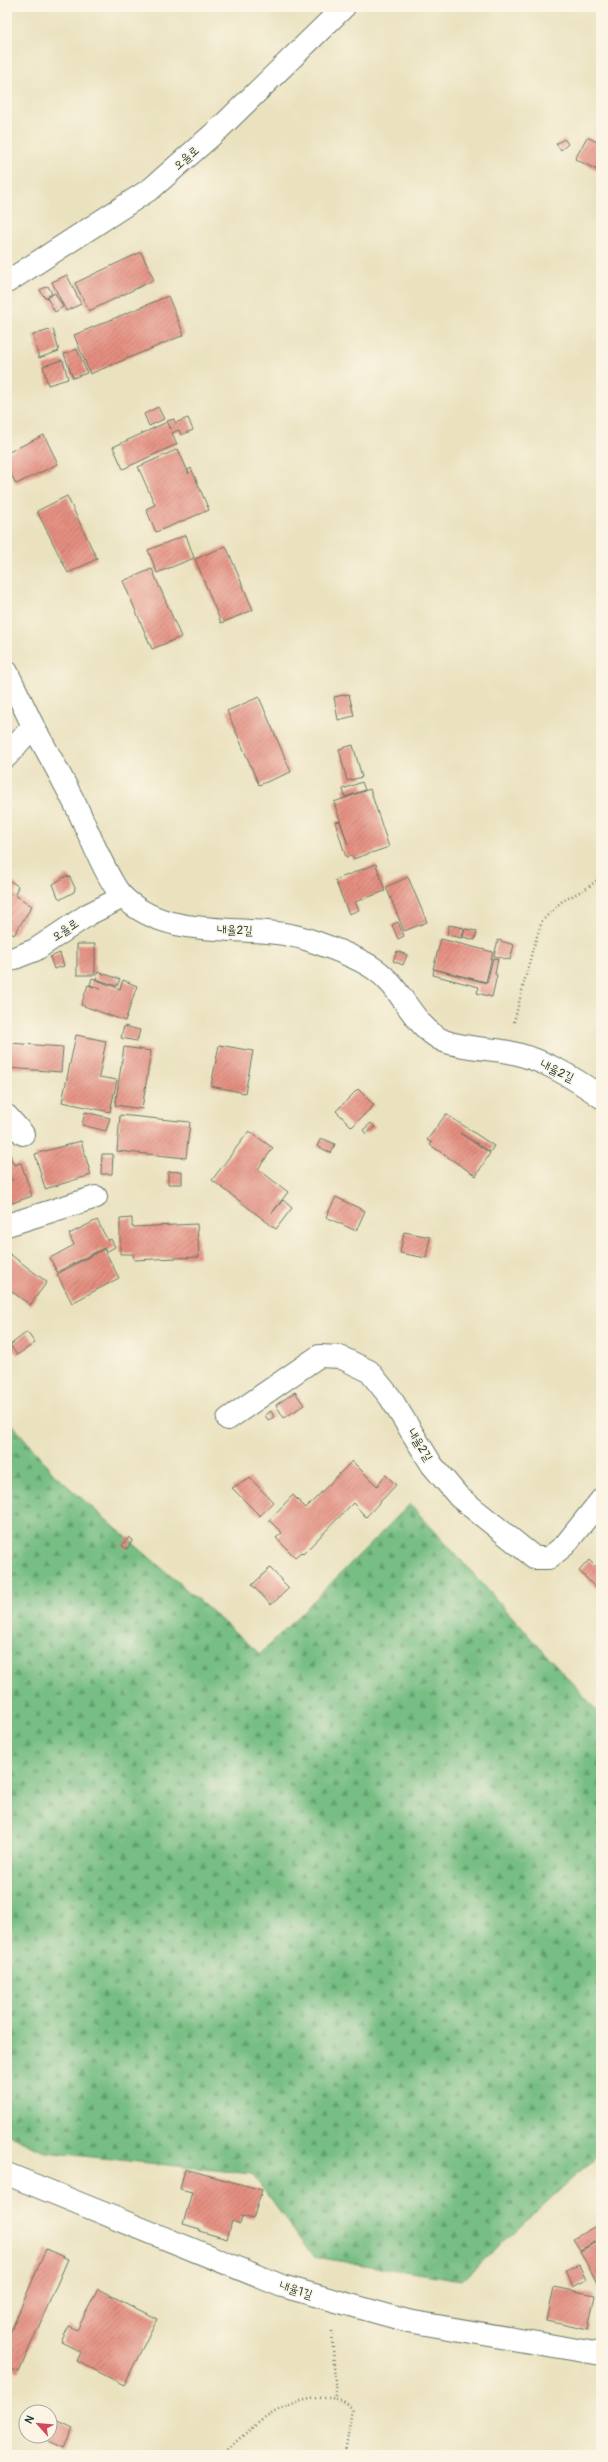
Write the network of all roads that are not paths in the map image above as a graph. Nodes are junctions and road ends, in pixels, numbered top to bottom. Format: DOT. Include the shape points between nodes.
graph roads {
  1 [pos="344,7"];
  2 [pos="7,282"];
  3 [pos="7,672"];
  4 [pos="33,726"];
  5 [pos="7,756"];
  6 [pos="122,897"];
  7 [pos="7,961"];
  8 [pos="601,1097"];
  9 [pos="7,1116"];
  10 [pos="23,1134"];
  11 [pos="96,1196"];
  12 [pos="7,1225"];
  13 [pos="228,1419"];
  14 [pos="601,1500"];
  15 [pos="7,2174"];
  16 [pos="601,2354"];
  1 -- 2 [label="street, 오율로" via="220,128 152,188"];
  3 -- 4 [label="street"];
  4 -- 5 [label="street"];
  4 -- 6 [label="street, 내율2길"];
  6 -- 7 [label="street, 오율로" via="89,914 35,950"];
  6 -- 8 [label="street, 내율2길" via="149,915 183,925 217,931 265,931 305,939 337,950 376,970 397,991 422,1024 444,1040 482,1050 510,1052 541,1062 574,1078"];
  9 -- 10 [label="street"];
  11 -- 12 [label="street"];
  13 -- 14 [label="street, 내율2길" via="320,1356 340,1357 369,1371 390,1397 432,1465 459,1497 535,1558 550,1558 565,1545"];
  15 -- 16 [label="street, 내율1길" via="282,2286 408,2321"];
}
